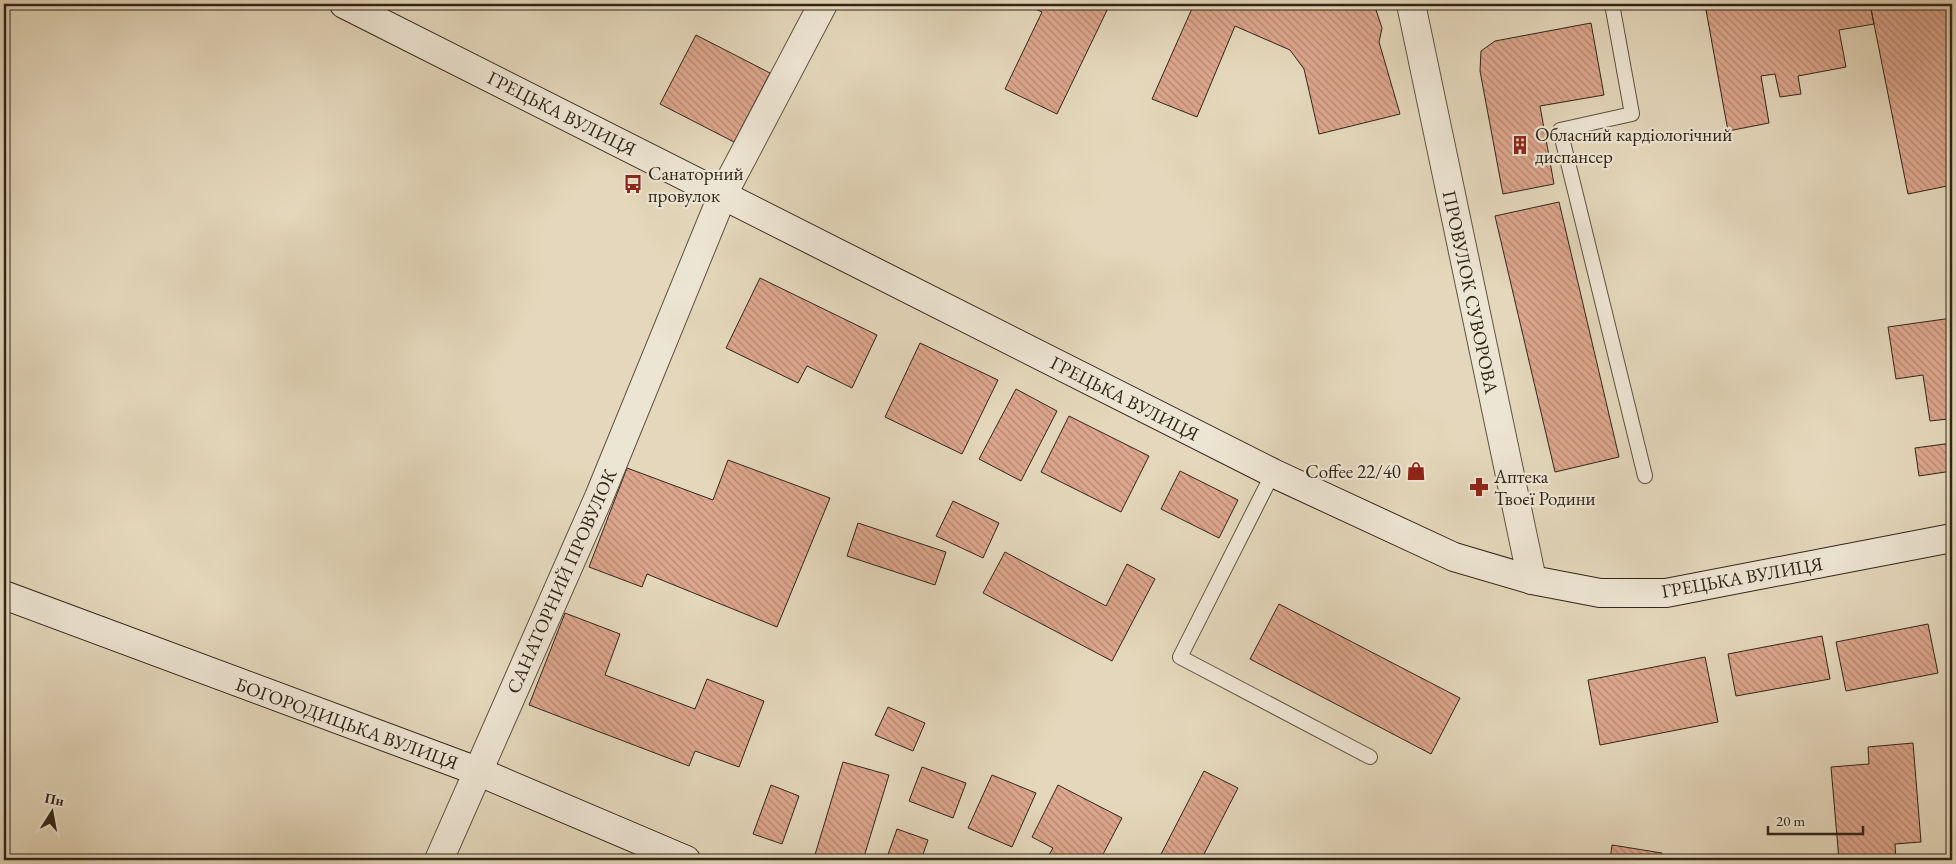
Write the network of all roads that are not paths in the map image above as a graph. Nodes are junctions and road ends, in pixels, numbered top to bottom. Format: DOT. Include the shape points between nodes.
graph roads {
  1 [pos="344,4"];
  2 [pos="823,4"];
  3 [pos="1411,4"];
  4 [pos="1612,4"];
  5 [pos="723,194"];
  6 [pos="1273,473"];
  7 [pos="1645,476"];
  8 [pos="1952,538"];
  9 [pos="1532,580"];
  10 [pos="4,596"];
  11 [pos="1370,757"];
  12 [pos="478,771"];
  13 [pos="439,860"];
  14 [pos="686,860"];
  1 -- 5 [label="street, ГРЕЦЬКА ВУЛИЦЯ"];
  2 -- 5 [label="street, САНАТОРНИЙ ПРОВУЛОК"];
  3 -- 9 [label="street, ПРОВУЛОК СУВОРОВА"];
  4 -- 7 [label="lane" via="1632,114 1560,130"];
  5 -- 6 [label="street, ГРЕЦЬКА ВУЛИЦЯ"];
  5 -- 12 [label="street, САНАТОРНИЙ ПРОВУЛОК" via="599,497"];
  6 -- 9 [label="street, ГРЕЦЬКА ВУЛИЦЯ" via="1454,557"];
  6 -- 11 [label="lane" via="1180,657"];
  8 -- 9 [label="street, ГРЕЦЬКА ВУЛИЦЯ" via="1666,593 1600,594"];
  10 -- 12 [label="street, БОГОРОДИЦЬКА ВУЛИЦЯ"];
  12 -- 13 [label="street, САНАТОРНИЙ ПРОВУЛОК"];
  12 -- 14 [label="street, БОГОРОДИЦЬКА ВУЛИЦЯ"];
}
